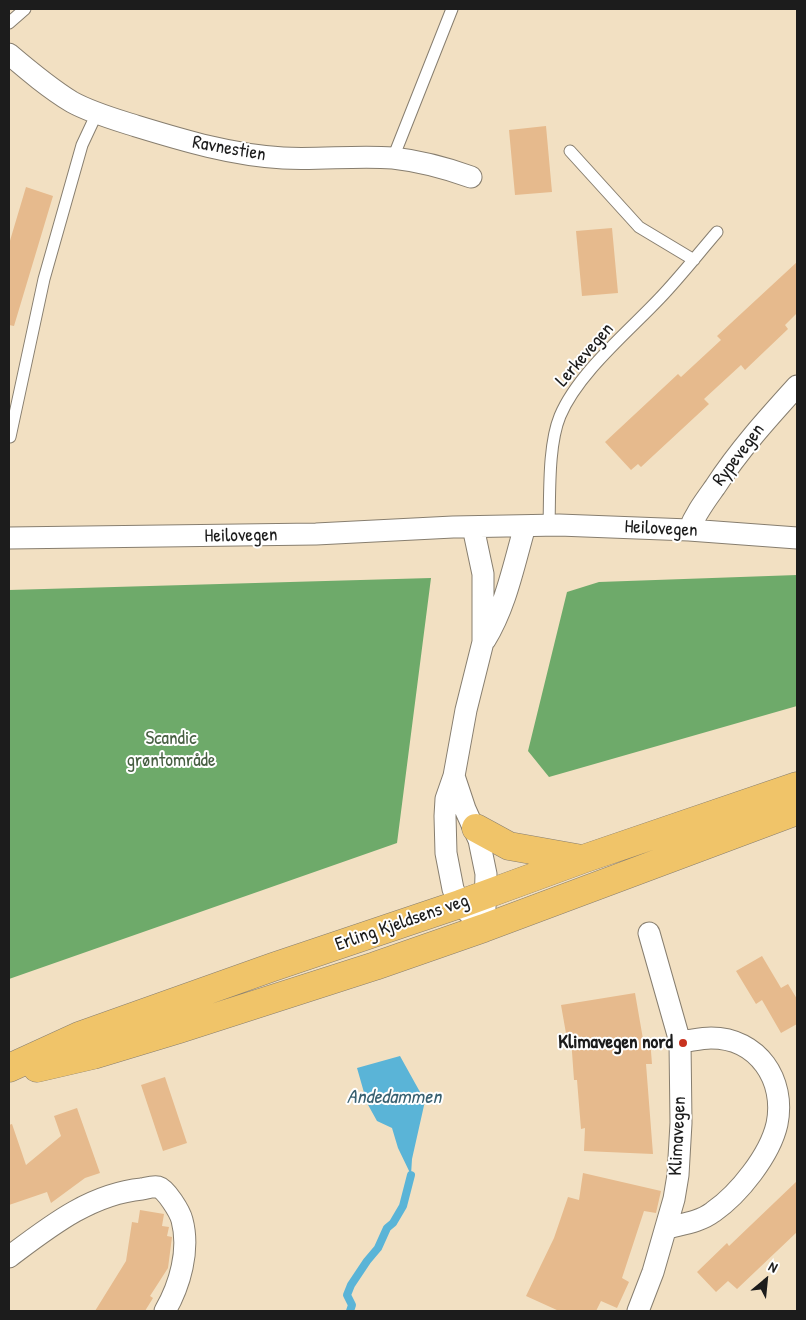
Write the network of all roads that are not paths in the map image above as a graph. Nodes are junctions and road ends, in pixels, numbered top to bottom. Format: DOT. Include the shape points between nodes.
graph roads {
  1 [pos="25,9"];
  2 [pos="452,9"];
  3 [pos="9,23"];
  4 [pos="9,54"];
  5 [pos="97,113"];
  6 [pos="570,151"];
  7 [pos="393,158"];
  8 [pos="471,177"];
  9 [pos="717,232"];
  10 [pos="694,260"];
  11 [pos="797,386"];
  12 [pos="10,437"];
  13 [pos="525,526"];
  14 [pos="549,526"];
  15 [pos="473,527"];
  16 [pos="689,530"];
  17 [pos="9,538"];
  18 [pos="797,538"];
  19 [pos="483,642"];
  20 [pos="454,776"];
  21 [pos="797,786"];
  22 [pos="797,811"];
  23 [pos="476,828"];
  24 [pos="583,859"];
  25 [pos="485,895"];
  26 [pos="460,904"];
  27 [pos="484,928"];
  28 [pos="650,934"];
  29 [pos="680,1042"];
  30 [pos="9,1068"];
  31 [pos="9,1075"];
  32 [pos="667,1228"];
  33 [pos="9,1258"];
  34 [pos="165,1311"];
  35 [pos="638,1311"];
  1 -- 3 [label="lane"];
  2 -- 7 [label="lane"];
  4 -- 5 [label="street, Ravnestien" via="51,88"];
  5 -- 7 [label="street, Ravnestien" via="232,152 284,158"];
  5 -- 12 [label="lane" via="82,145 44,279"];
  6 -- 10 [label="lane" via="639,227"];
  7 -- 8 [label="street, Ravnestien"];
  9 -- 10 [label="lane, Lerkevegen"];
  10 -- 14 [label="lane, Lerkevegen" via="583,379 567,402 559,418 553,448"];
  11 -- 16 [label="street, Rypevegen" via="730,463"];
  13 -- 14 [label="street, Heilovegen"];
  13 -- 15 [label="street, Heilovegen"];
  13 -- 19 [label="street" via="506,595"];
  14 -- 16 [label="street, Heilovegen"];
  15 -- 17 [label="street, Heilovegen" via="316,534"];
  15 -- 19 [label="street" via="483,574"];
  16 -- 18 [label="street, Heilovegen"];
  19 -- 20 [label="street"];
  20 -- 23 [label="street"];
  20 -- 26 [label="street" via="444,816 453,890"];
  21 -- 24 [label="highway, Erling Kjeldsens veg"];
  22 -- 27 [label="highway, Erling Kjeldsens veg"];
  23 -- 24 [label="highway" via="509,846"];
  23 -- 25 [label="street" via="486,874"];
  24 -- 25 [label="highway, Erling Kjeldsens veg"];
  25 -- 26 [label="highway, Erling Kjeldsens veg"];
  25 -- 27 [label="street"];
  26 -- 27 [label="street"];
  26 -- 30 [label="highway, Erling Kjeldsens veg" via="88,1033"];
  27 -- 31 [label="highway, Erling Kjeldsens veg" via="188,1026 93,1055"];
  28 -- 29 [label="street, Klimavegen"];
  29 -- 32 [label="street, Klimavegen" via="678,1175"];
  29 -- 32 [label="street" via="711,1038 739,1043 754,1052 765,1063 778,1090 777,1124 761,1159 740,1188 713,1212"];
  32 -- 35 [label="street, Klimavegen"];
  33 -- 34 [label="street" via="86,1205 131,1190 158,1187 166,1192 181,1216 185,1230 179,1279"];
}
